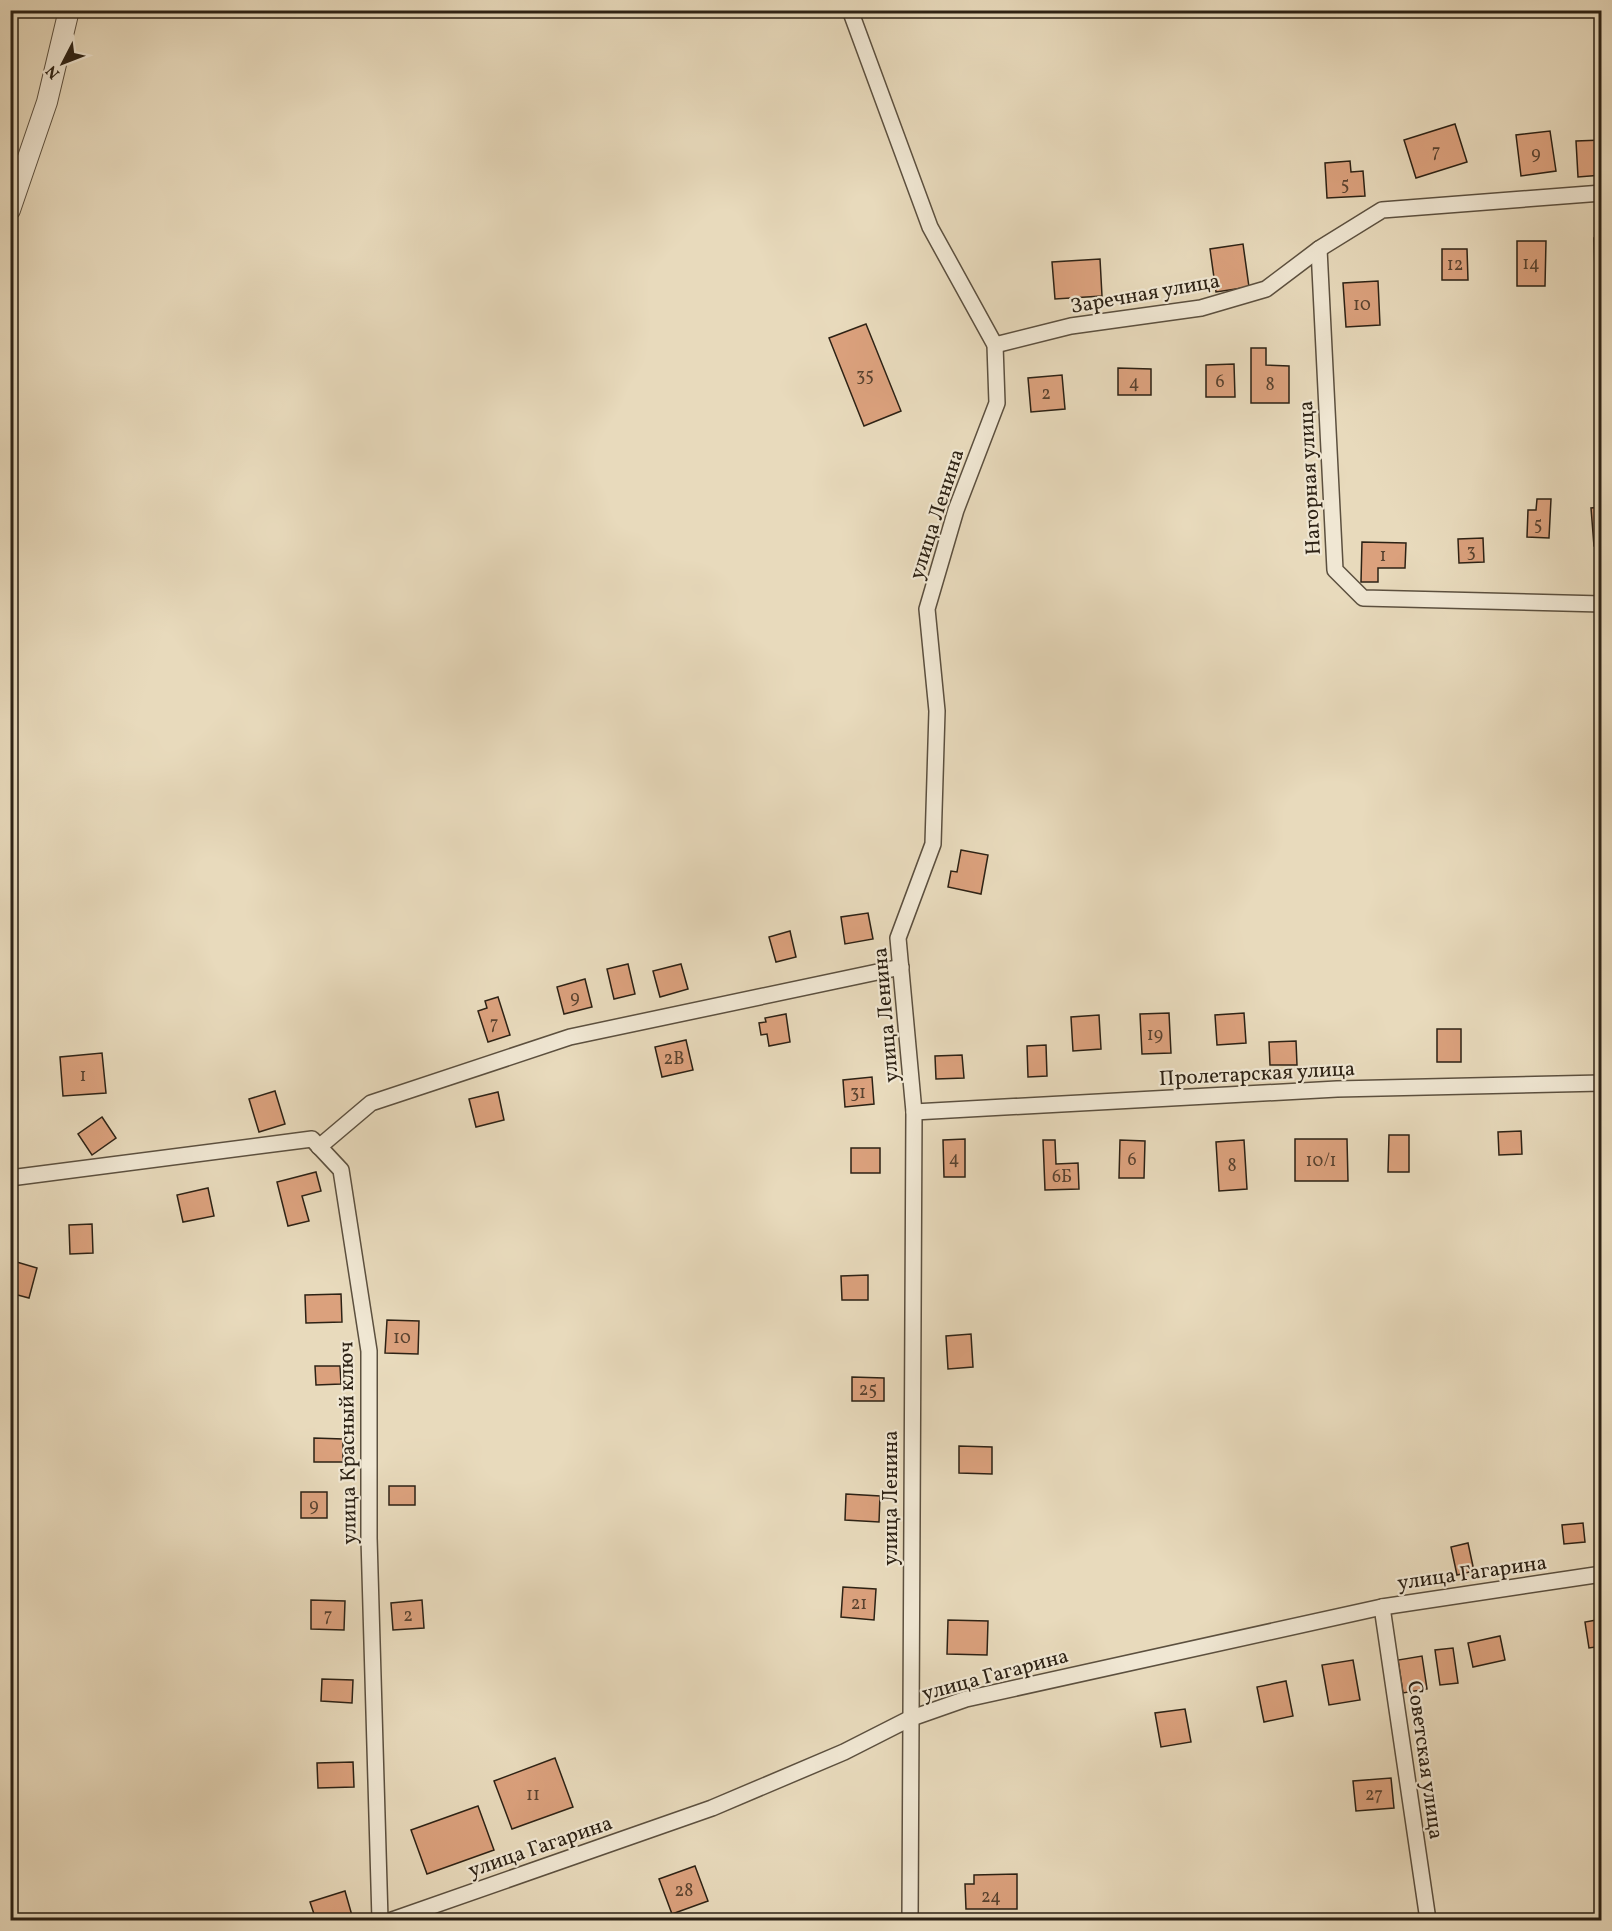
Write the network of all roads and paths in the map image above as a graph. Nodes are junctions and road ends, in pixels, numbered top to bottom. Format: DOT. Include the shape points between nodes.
graph roads {
  1 [pos="69,10"];
  2 [pos="850,10"];
  3 [pos="1602,193"];
  4 [pos="10,210"];
  5 [pos="1319,249"];
  6 [pos="995,345"];
  7 [pos="1602,604"];
  8 [pos="901,967"];
  9 [pos="1602,1083"];
  10 [pos="914,1112"];
  11 [pos="319,1147"];
  12 [pos="10,1178"];
  13 [pos="1602,1574"];
  14 [pos="1382,1606"];
  15 [pos="909,1719"];
  16 [pos="380,1920"];
  17 [pos="392,1920"];
  18 [pos="910,1920"];
  19 [pos="1428,1920"];
  1 -- 4 [label="street" via="47,102"];
  2 -- 6 [label="street, улица Ленина" via="930,227"];
  3 -- 5 [label="street, Заречная улица" via="1382,210"];
  5 -- 6 [label="street, Заречная улица" via="1266,289 1202,308 1071,326"];
  5 -- 7 [label="street, Нагорная улица" via="1335,570 1363,598"];
  6 -- 8 [label="street, улица Ленина" via="997,403 956,510 927,609 937,711 933,844 898,938"];
  8 -- 10 [label="street, улица Ленина"];
  8 -- 11 [label="street" via="570,1037 371,1103"];
  9 -- 10 [label="street, Пролетарская улица" via="1337,1089"];
  10 -- 15 [label="street, улица Ленина"];
  11 -- 12 [label="street" via="312,1139"];
  11 -- 16 [label="street, улица Красный ключ" via="341,1170 369,1352 369,1538"];
  13 -- 14 [label="street, улица Гагарина"];
  14 -- 15 [label="street, улица Гагарина" via="966,1699"];
  14 -- 19 [label="street, Советская улица"];
  15 -- 17 [label="street, улица Гагарина" via="844,1752 712,1808"];
  15 -- 18 [label="street, улица Ленина"];
}
